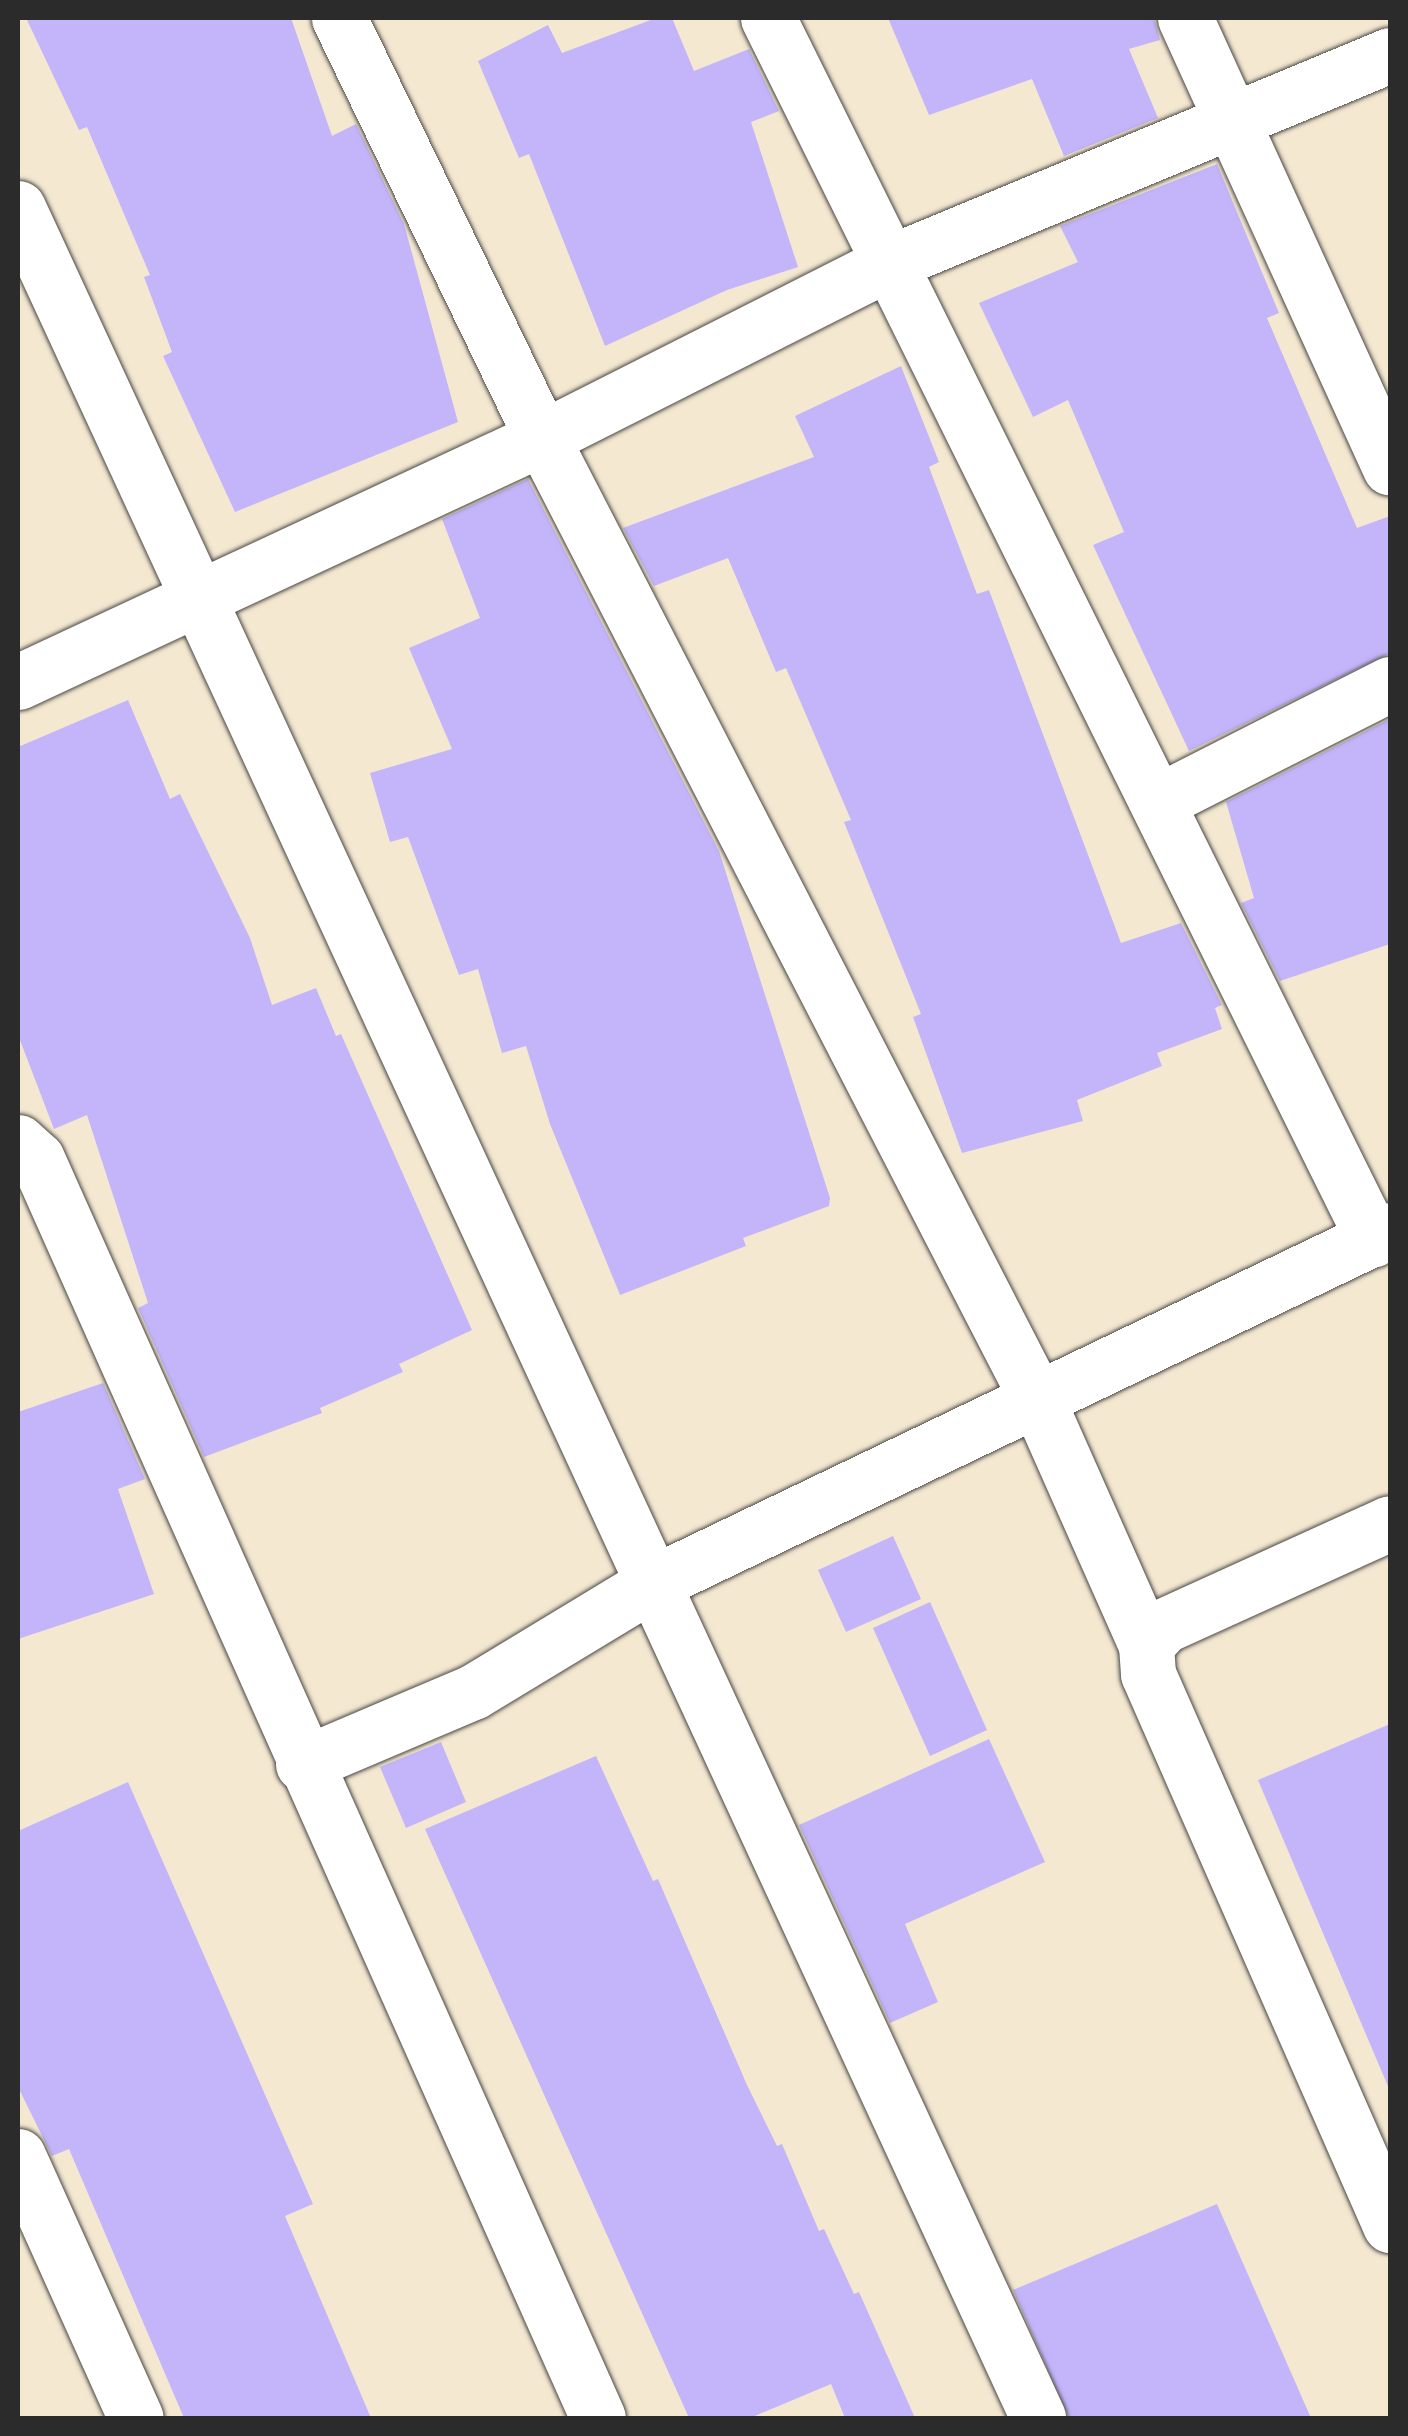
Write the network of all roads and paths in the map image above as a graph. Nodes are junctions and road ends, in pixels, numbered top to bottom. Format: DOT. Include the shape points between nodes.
graph roads {
  1 [pos="339,18"];
  2 [pos="768,18"];
  3 [pos="1185,18"];
  4 [pos="1390,55"];
  5 [pos="1233,117"];
  6 [pos="18,208"];
  7 [pos="889,263"];
  8 [pos="542,438"];
  9 [pos="1390,468"];
  10 [pos="202,601"];
  11 [pos="18,682"];
  12 [pos="1390,684"];
  13 [pos="1157,802"];
  14 [pos="18,1142"];
  15 [pos="1382,1234"];
  16 [pos="1037,1399"];
  17 [pos="1390,1523"];
  18 [pos="653,1583"];
  19 [pos="1146,1645"];
  20 [pos="303,1764"];
  21 [pos="18,2156"];
  22 [pos="1390,2225"];
  23 [pos="136,2418"];
  24 [pos="598,2418"];
  25 [pos="1038,2418"];
  1 -- 8 [label="street"];
  2 -- 7 [label="street"];
  3 -- 5 [label="street"];
  4 -- 5 [label="street"];
  5 -- 7 [label="street"];
  5 -- 9 [label="street"];
  6 -- 10 [label="street"];
  7 -- 8 [label="street"];
  7 -- 13 [label="street"];
  8 -- 10 [label="street"];
  8 -- 16 [label="street"];
  10 -- 11 [label="street"];
  10 -- 18 [label="street"];
  12 -- 13 [label="street"];
  13 -- 15 [label="street"];
  14 -- 20 [label="street" via="37,1159"];
  15 -- 16 [label="street"];
  16 -- 18 [label="street"];
  16 -- 19 [label="street"];
  17 -- 19 [label="street" via="1163,1626"];
  18 -- 20 [label="street" via="473,1692"];
  18 -- 25 [label="street"];
  19 -- 22 [label="street" via="1148,1674"];
  20 -- 24 [label="street"];
  21 -- 23 [label="street"];
}
